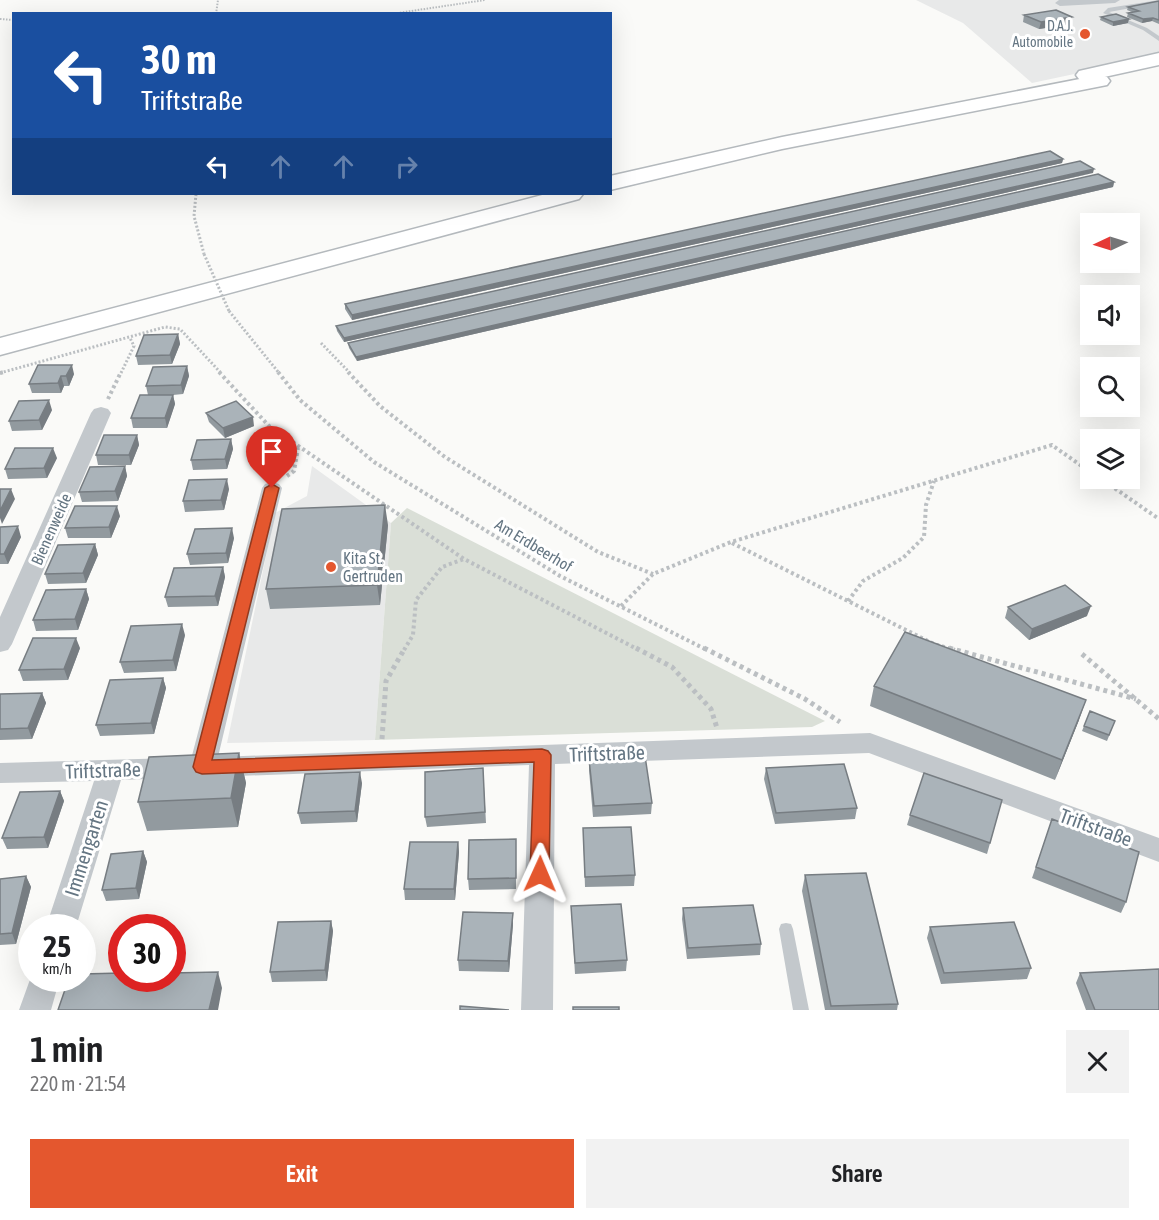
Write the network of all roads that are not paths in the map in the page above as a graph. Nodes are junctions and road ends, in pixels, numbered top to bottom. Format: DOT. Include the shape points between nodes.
graph roads {
  1 [pos="1115,0"];
  2 [pos="1159,1"];
  3 [pos="1060,3"];
  4 [pos="1159,38"];
  5 [pos="1159,59"];
  6 [pos="1159,70"];
  7 [pos="1093,78"];
  8 [pos="612,174"];
  9 [pos="612,183"];
  10 [pos="533,195"];
  11 [pos="567,195"];
  12 [pos="0,336"];
  13 [pos="0,347"];
  14 [pos="101,413"];
  15 [pos="272,488"];
  16 [pos="0,644"];
  17 [pos="542,755"];
  18 [pos="202,767"];
  19 [pos="111,769"];
  20 [pos="0,773"];
  21 [pos="1159,850"];
  22 [pos="65,914"];
  23 [pos="786,929"];
  24 [pos="41,992"];
  25 [pos="35,1010"];
  26 [pos="537,1010"];
  27 [pos="801,1010"];
  1 -- 3 [label="street"];
  2 -- 4 [label="lane" via="1107,13"];
  5 -- 7 [label="main road"];
  6 -- 7 [label="main road"];
  7 -- 8 [label="main road" via="774,137"];
  7 -- 9 [label="main road"];
  10 -- 12 [label="main road"];
  11 -- 13 [label="main road"];
  14 -- 16 [label="street, Bienenweide"];
  15 -- 18 [label="street"];
  17 -- 18 [label="street, Triftstraße"];
  17 -- 21 [label="street, Triftstraße" via="870,743"];
  17 -- 26 [label="street"];
  18 -- 19 [label="street, Triftstraße"];
  19 -- 20 [label="street, Triftstraße"];
  19 -- 22 [label="street, Immengarten"];
  23 -- 27 [label="lane"];
  24 -- 25 [label="street"];
}
